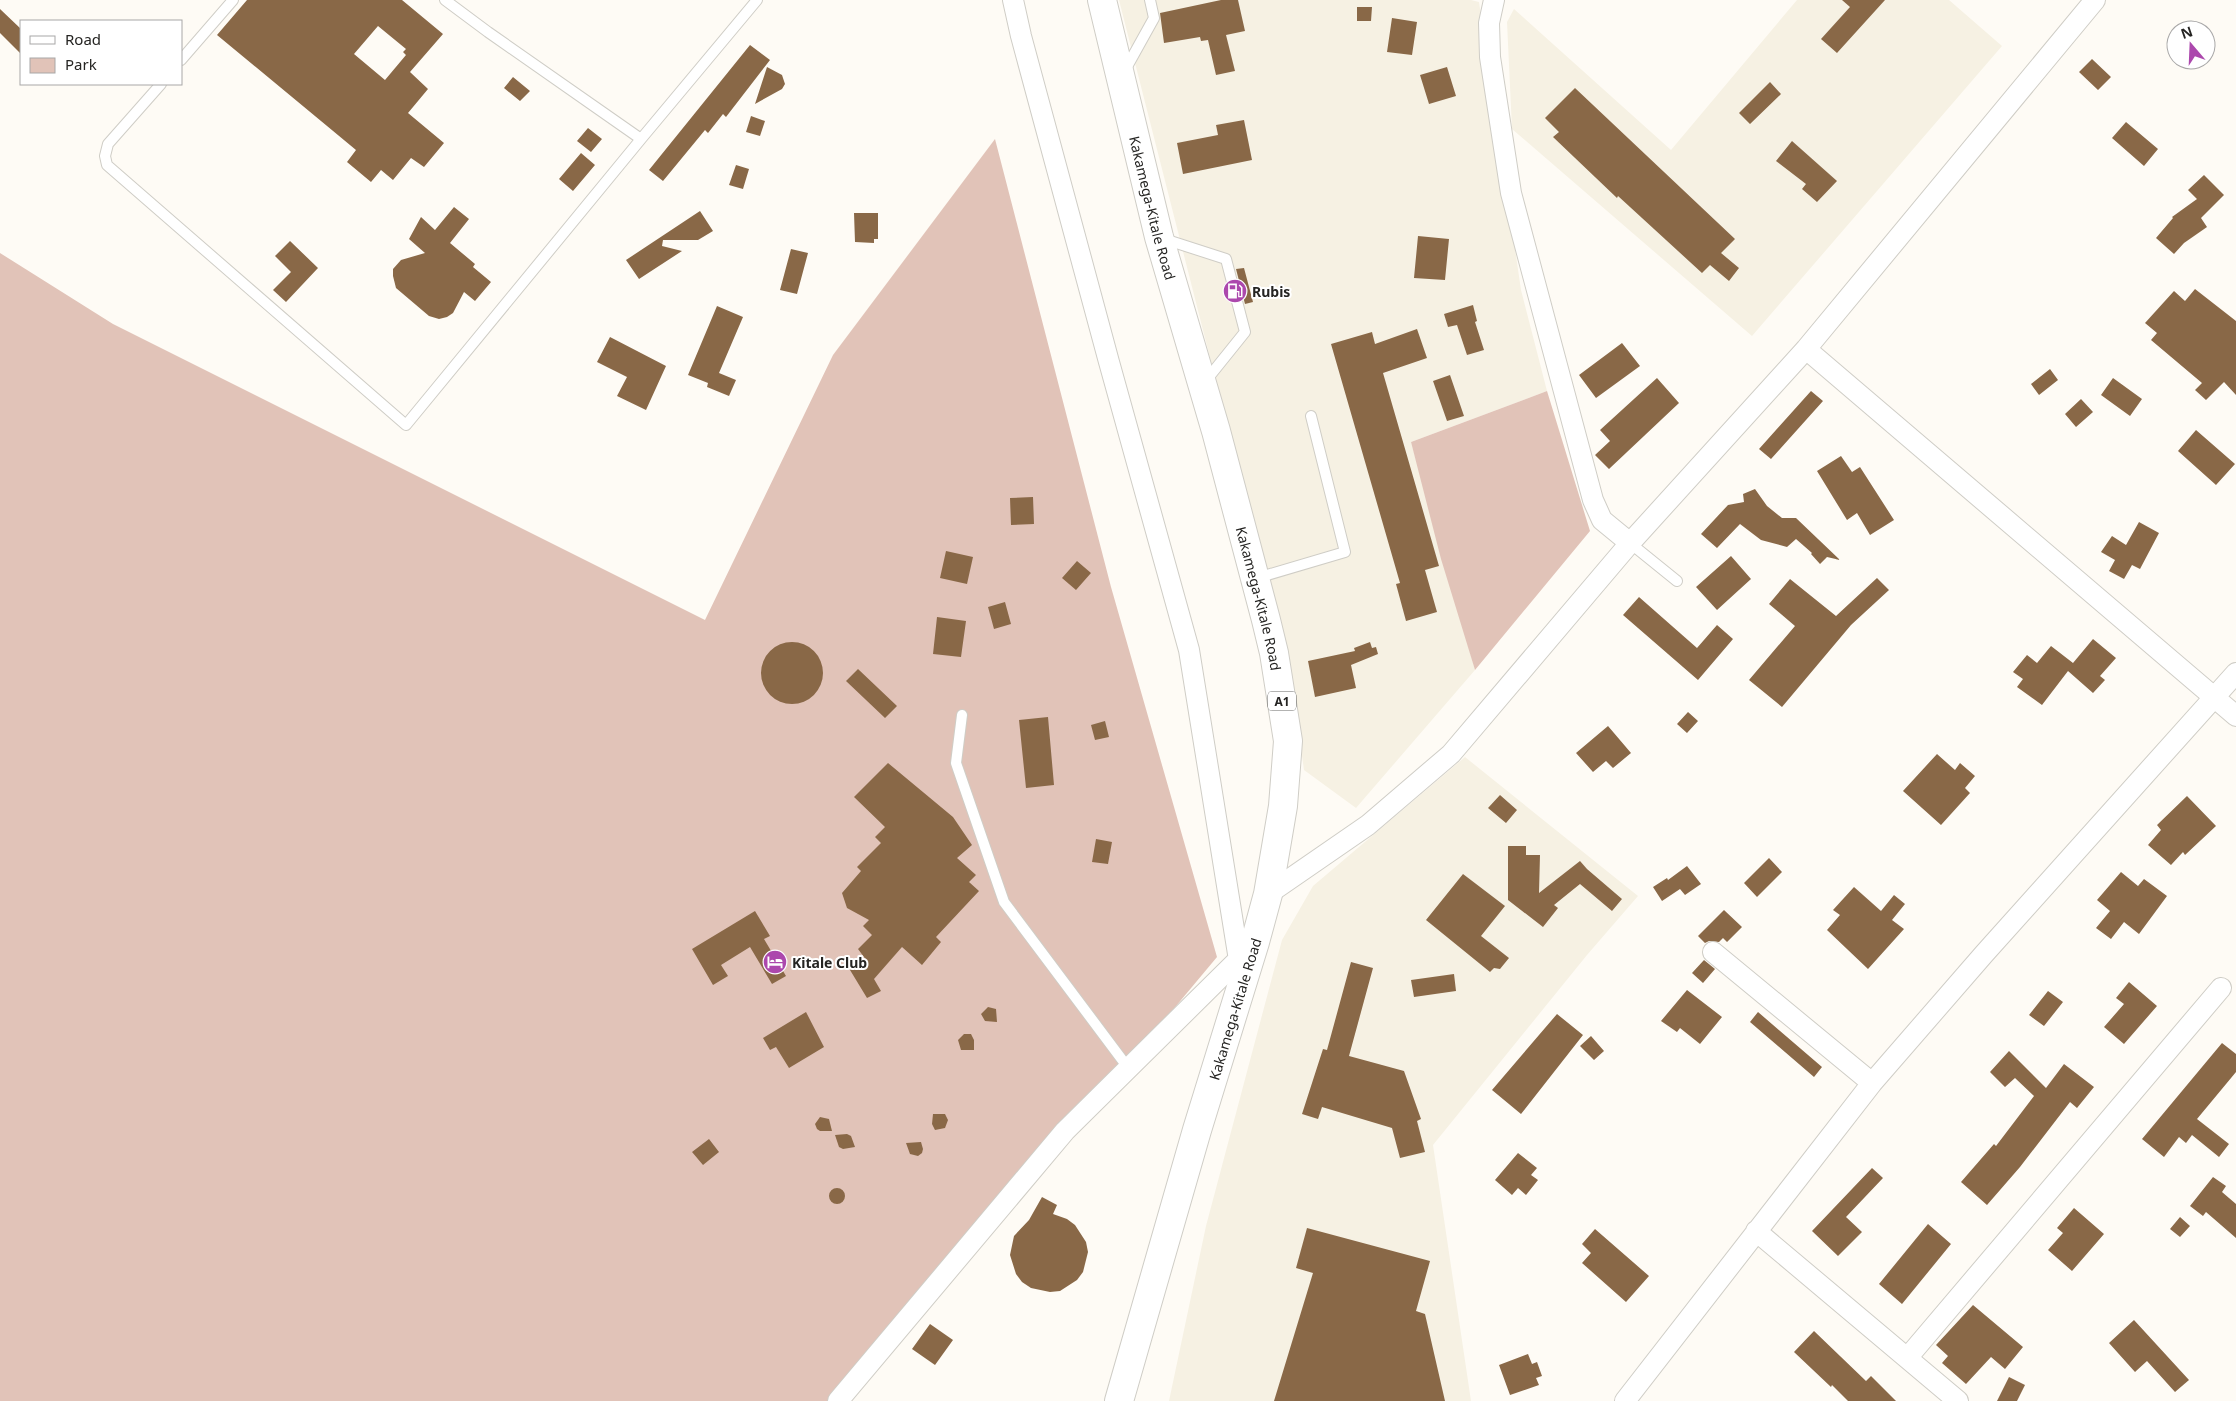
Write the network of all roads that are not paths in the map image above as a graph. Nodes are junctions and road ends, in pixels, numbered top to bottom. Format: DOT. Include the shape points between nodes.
graph roads {
  1 [pos="233,0"];
  2 [pos="445,0"];
  3 [pos="757,0"];
  4 [pos="1013,0"];
  5 [pos="1102,0"];
  6 [pos="1150,0"];
  7 [pos="1494,0"];
  8 [pos="2095,0"];
  9 [pos="182,59"];
  10 [pos="1120,79"];
  11 [pos="160,85"];
  12 [pos="641,139"];
  13 [pos="1158,237"];
  14 [pos="1806,348"];
  15 [pos="1202,385"];
  16 [pos="1312,416"];
  17 [pos="1630,542"];
  18 [pos="1256,579"];
  19 [pos="1677,581"];
  20 [pos="2236,673"];
  21 [pos="2215,698"];
  22 [pos="962,715"];
  23 [pos="2236,716"];
  24 [pos="1268,894"];
  25 [pos="1247,951"];
  26 [pos="1713,952"];
  27 [pos="2220,988"];
  28 [pos="1129,1068"];
  29 [pos="1872,1083"];
  30 [pos="1756,1231"];
  31 [pos="1908,1357"];
  32 [pos="838,1401"];
  33 [pos="1119,1401"];
  34 [pos="1625,1401"];
  35 [pos="1958,1401"];
  1 -- 9 [label="lane"];
  2 -- 12 [label="lane"];
  3 -- 12 [label="lane"];
  4 -- 25 [label="street" via="1189,650"];
  5 -- 10 [label="highway, Kakamega-Kitale Road / A1"];
  6 -- 10 [label="lane" via="1154,18"];
  7 -- 17 [label="street" via="1489,23 1490,57 1512,193 1593,500 1602,520"];
  8 -- 14 [label="street"];
  10 -- 13 [label="highway, Kakamega-Kitale Road / A1"];
  11 -- 12 [label="lane" via="108,144 107,165 406,424"];
  13 -- 15 [label="highway, Kakamega-Kitale Road / A1"];
  13 -- 15 [label="lane" via="1226,259 1245,332"];
  14 -- 17 [label="street"];
  14 -- 21 [label="street"];
  15 -- 18 [label="highway, Kakamega-Kitale Road / A1"];
  16 -- 18 [label="lane" via="1344,552"];
  17 -- 19 [label="lane"];
  17 -- 24 [label="street" via="1451,754 1368,825"];
  18 -- 24 [label="highway, Kakamega-Kitale Road / A1" via="1274,653 1288,741 1283,806"];
  20 -- 21 [label="street"];
  21 -- 23 [label="street"];
  21 -- 29 [label="street"];
  22 -- 28 [label="lane" via="956,763 1004,902"];
  24 -- 25 [label="highway, Kakamega-Kitale Road / A1"];
  25 -- 28 [label="street"];
  25 -- 33 [label="highway, Kakamega-Kitale Road / A1"];
  26 -- 29 [label="street"];
  27 -- 31 [label="street"];
  28 -- 32 [label="street" via="1065,1132"];
  29 -- 30 [label="street"];
  30 -- 31 [label="street"];
  30 -- 34 [label="street"];
  31 -- 35 [label="street"];
}
